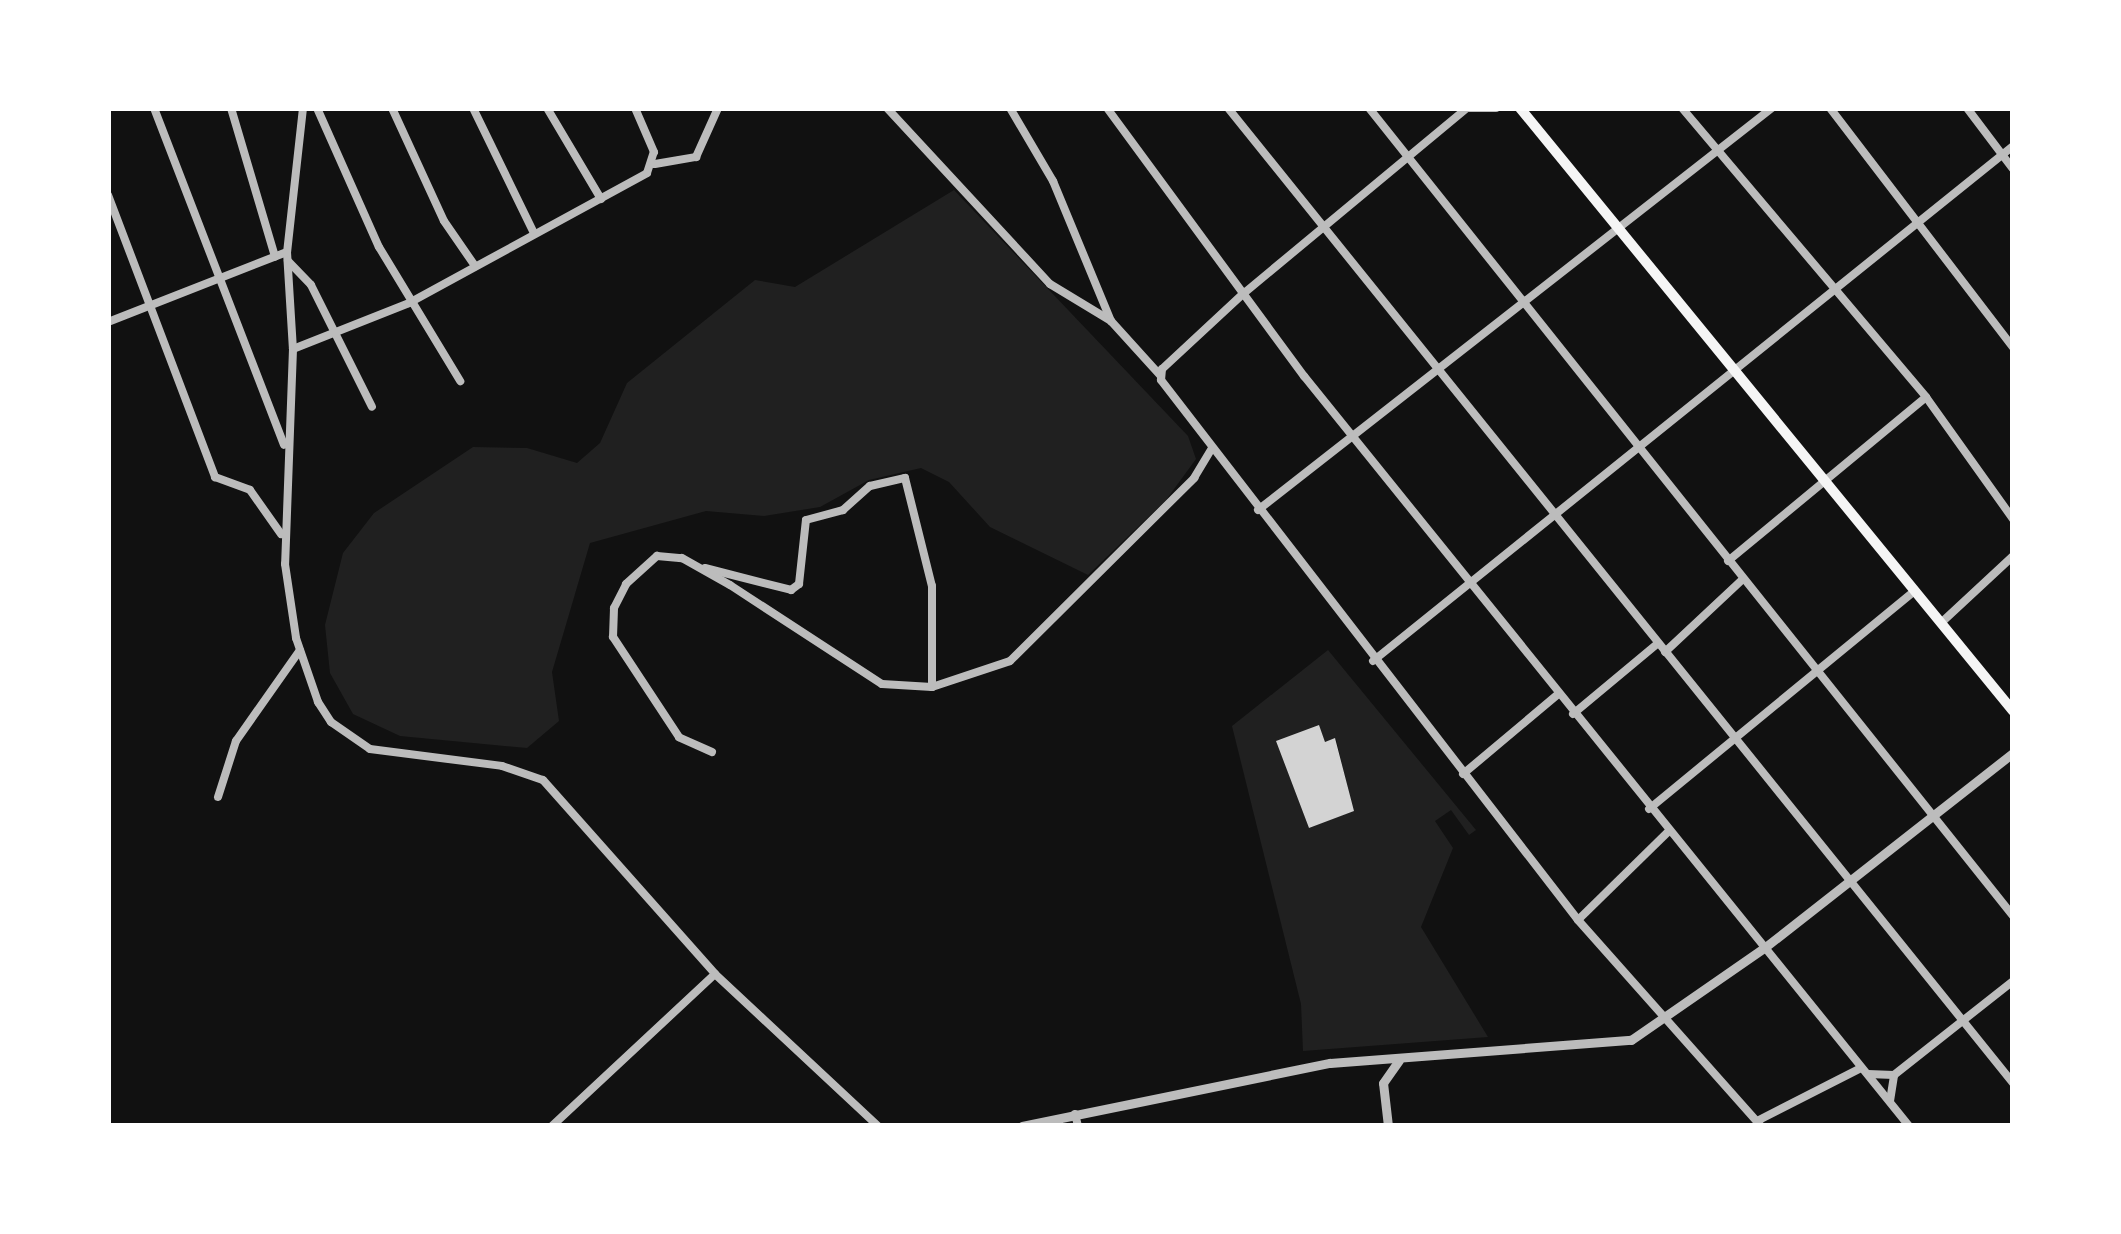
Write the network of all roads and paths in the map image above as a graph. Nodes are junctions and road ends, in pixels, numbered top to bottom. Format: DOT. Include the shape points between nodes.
graph roads {
  1 [pos="154,108"];
  2 [pos="231,108"];
  3 [pos="303,108"];
  4 [pos="317,108"];
  5 [pos="392,108"];
  6 [pos="473,108"];
  7 [pos="547,108"];
  8 [pos="635,108"];
  9 [pos="718,108"];
  10 [pos="887,108"];
  11 [pos="1010,108"];
  12 [pos="1107,108"];
  13 [pos="1228,108"];
  14 [pos="1369,108"];
  15 [pos="1468,108"];
  16 [pos="1496,108"];
  17 [pos="1520,108"];
  18 [pos="1682,108"];
  19 [pos="1772,108"];
  20 [pos="1830,108"];
  21 [pos="1967,108"];
  22 [pos="2013,146"];
  23 [pos="1718,151"];
  24 [pos="2002,155"];
  25 [pos="1409,158"];
  26 [pos="655,164"];
  27 [pos="2013,169"];
  28 [pos="108,195"];
  29 [pos="601,200"];
  30 [pos="1920,224"];
  31 [pos="1326,226"];
  32 [pos="1617,228"];
  33 [pos="533,231"];
  34 [pos="275,256"];
  35 [pos="287,256"];
  36 [pos="476,266"];
  37 [pos="216,280"];
  38 [pos="1245,292"];
  39 [pos="1833,294"];
  40 [pos="409,303"];
  41 [pos="151,305"];
  42 [pos="1526,306"];
  43 [pos="1111,321"];
  44 [pos="108,322"];
  45 [pos="339,334"];
  46 [pos="2013,346"];
  47 [pos="293,350"];
  48 [pos="1734,370"];
  49 [pos="1441,374"];
  50 [pos="1160,375"];
  51 [pos="460,381"];
  52 [pos="1927,398"];
  53 [pos="372,407"];
  54 [pos="1355,441"];
  55 [pos="1640,446"];
  56 [pos="285,447"];
  57 [pos="1211,450"];
  58 [pos="1825,484"];
  59 [pos="1258,510"];
  60 [pos="1553,514"];
  61 [pos="2013,519"];
  62 [pos="2013,556"];
  63 [pos="1728,562"];
  64 [pos="692,564"];
  65 [pos="1741,581"];
  66 [pos="1470,584"];
  67 [pos="1915,590"];
  68 [pos="1942,622"];
  69 [pos="1661,648"];
  70 [pos="300,652"];
  71 [pos="1373,662"];
  72 [pos="1815,669"];
  73 [pos="932,687"];
  74 [pos="1557,695"];
  75 [pos="2013,710"];
  76 [pos="1573,714"];
  77 [pos="1732,733"];
  78 [pos="712,752"];
  79 [pos="2013,753"];
  80 [pos="1462,774"];
  81 [pos="218,797"];
  82 [pos="1649,809"];
  83 [pos="1933,816"];
  84 [pos="1669,832"];
  85 [pos="1850,880"];
  86 [pos="2013,916"];
  87 [pos="1578,920"];
  88 [pos="1764,948"];
  89 [pos="715,974"];
  90 [pos="2013,981"];
  91 [pos="1668,1019"];
  92 [pos="1963,1022"];
  93 [pos="1399,1060"];
  94 [pos="1864,1071"];
  95 [pos="1894,1076"];
  96 [pos="2013,1083"];
  97 [pos="1890,1103"];
  98 [pos="1075,1114"];
  99 [pos="1759,1123"];
  100 [pos="552,1126"];
  101 [pos="878,1126"];
  102 [pos="1022,1126"];
  103 [pos="1078,1126"];
  104 [pos="1388,1126"];
  105 [pos="1909,1126"];
  1 -- 37 [label="street"];
  2 -- 34 [label="street"];
  3 -- 35 [label="street"];
  4 -- 40 [label="street"];
  5 -- 36 [label="street" via="444,221"];
  6 -- 33 [label="street"];
  7 -- 29 [label="street"];
  8 -- 26 [label="street"];
  9 -- 26 [label="street" via="696,157"];
  10 -- 43 [label="street" via="1049,284"];
  11 -- 43 [label="street" via="1053,182"];
  12 -- 38 [label="street" via="1210,257"];
  13 -- 31 [label="street"];
  14 -- 25 [label="street"];
  15 -- 16 [label="street"];
  15 -- 25 [label="street"];
  17 -- 32 [label="main road"];
  18 -- 23 [label="street"];
  19 -- 23 [label="street"];
  20 -- 30 [label="street"];
  21 -- 24 [label="street"];
  22 -- 24 [label="street"];
  23 -- 32 [label="street"];
  23 -- 39 [label="street"];
  24 -- 27 [label="street"];
  24 -- 30 [label="street"];
  25 -- 31 [label="street"];
  25 -- 42 [label="street"];
  26 -- 29 [label="street"];
  28 -- 41 [label="street"];
  29 -- 33 [label="street"];
  30 -- 39 [label="street"];
  30 -- 46 [label="street"];
  31 -- 38 [label="street"];
  31 -- 49 [label="street"];
  32 -- 42 [label="street"];
  32 -- 48 [label="main road"];
  33 -- 36 [label="street"];
  34 -- 35 [label="street"];
  34 -- 37 [label="street"];
  35 -- 45 [label="street"];
  35 -- 47 [label="street"];
  36 -- 40 [label="street"];
  37 -- 41 [label="street"];
  37 -- 56 [label="street"];
  38 -- 50 [label="street"];
  38 -- 54 [label="street"];
  39 -- 48 [label="street"];
  39 -- 52 [label="street"];
  40 -- 45 [label="street"];
  40 -- 51 [label="street"];
  41 -- 44 [label="street"];
  41 -- 70 [label="street" via="215,477 250,490 279,521"];
  42 -- 49 [label="street"];
  42 -- 55 [label="street"];
  43 -- 50 [label="street"];
  45 -- 47 [label="street"];
  45 -- 53 [label="street"];
  47 -- 56 [label="street"];
  48 -- 55 [label="street"];
  48 -- 58 [label="main road"];
  49 -- 54 [label="street"];
  49 -- 60 [label="street"];
  50 -- 57 [label="street"];
  52 -- 58 [label="street"];
  52 -- 61 [label="street"];
  54 -- 59 [label="street"];
  54 -- 66 [label="street"];
  55 -- 60 [label="street"];
  55 -- 63 [label="street"];
  56 -- 70 [label="street" via="285,565"];
  57 -- 59 [label="street"];
  57 -- 73 [label="street" via="1194,478 1010,661"];
  58 -- 63 [label="street"];
  58 -- 67 [label="main road"];
  59 -- 71 [label="street"];
  60 -- 66 [label="street"];
  60 -- 69 [label="street"];
  62 -- 68 [label="street"];
  63 -- 65 [label="street"];
  64 -- 73 [label="street" via="882,684"];
  64 -- 73 [label="street" via="791,590 799,584 806,520 843,510 870,486 905,478 932,586"];
  64 -- 78 [label="street" via="668,554 643,565 614,608 613,638 679,737"];
  65 -- 69 [label="street"];
  65 -- 72 [label="street"];
  66 -- 71 [label="street"];
  66 -- 74 [label="street"];
  67 -- 68 [label="main road"];
  67 -- 72 [label="street"];
  68 -- 75 [label="main road"];
  69 -- 76 [label="street"];
  69 -- 77 [label="street"];
  70 -- 81 [label="street" via="236,741"];
  70 -- 89 [label="street" via="331,722 370,749 502,766 543,780"];
  71 -- 80 [label="street"];
  72 -- 77 [label="street"];
  72 -- 83 [label="street"];
  74 -- 76 [label="street"];
  74 -- 80 [label="street"];
  76 -- 82 [label="street"];
  77 -- 82 [label="street"];
  77 -- 85 [label="street"];
  79 -- 83 [label="street"];
  80 -- 87 [label="street"];
  82 -- 84 [label="street"];
  83 -- 85 [label="street"];
  83 -- 86 [label="street"];
  84 -- 87 [label="street"];
  84 -- 88 [label="street"];
  85 -- 88 [label="street"];
  85 -- 92 [label="street"];
  87 -- 91 [label="street"];
  88 -- 91 [label="street"];
  88 -- 94 [label="street"];
  89 -- 100 [label="street"];
  89 -- 101 [label="street"];
  90 -- 92 [label="street"];
  91 -- 93 [label="street" via="1607,1044"];
  91 -- 99 [label="street"];
  92 -- 95 [label="street"];
  92 -- 96 [label="street"];
  93 -- 98 [label="street" via="1330,1063"];
  93 -- 104 [label="street" via="1383,1083"];
  94 -- 95 [label="street"];
  94 -- 97 [label="street"];
  94 -- 99 [label="street"];
  95 -- 97 [label="street"];
  97 -- 105 [label="street"];
  98 -- 102 [label="street"];
  98 -- 103 [label="street"];
}
